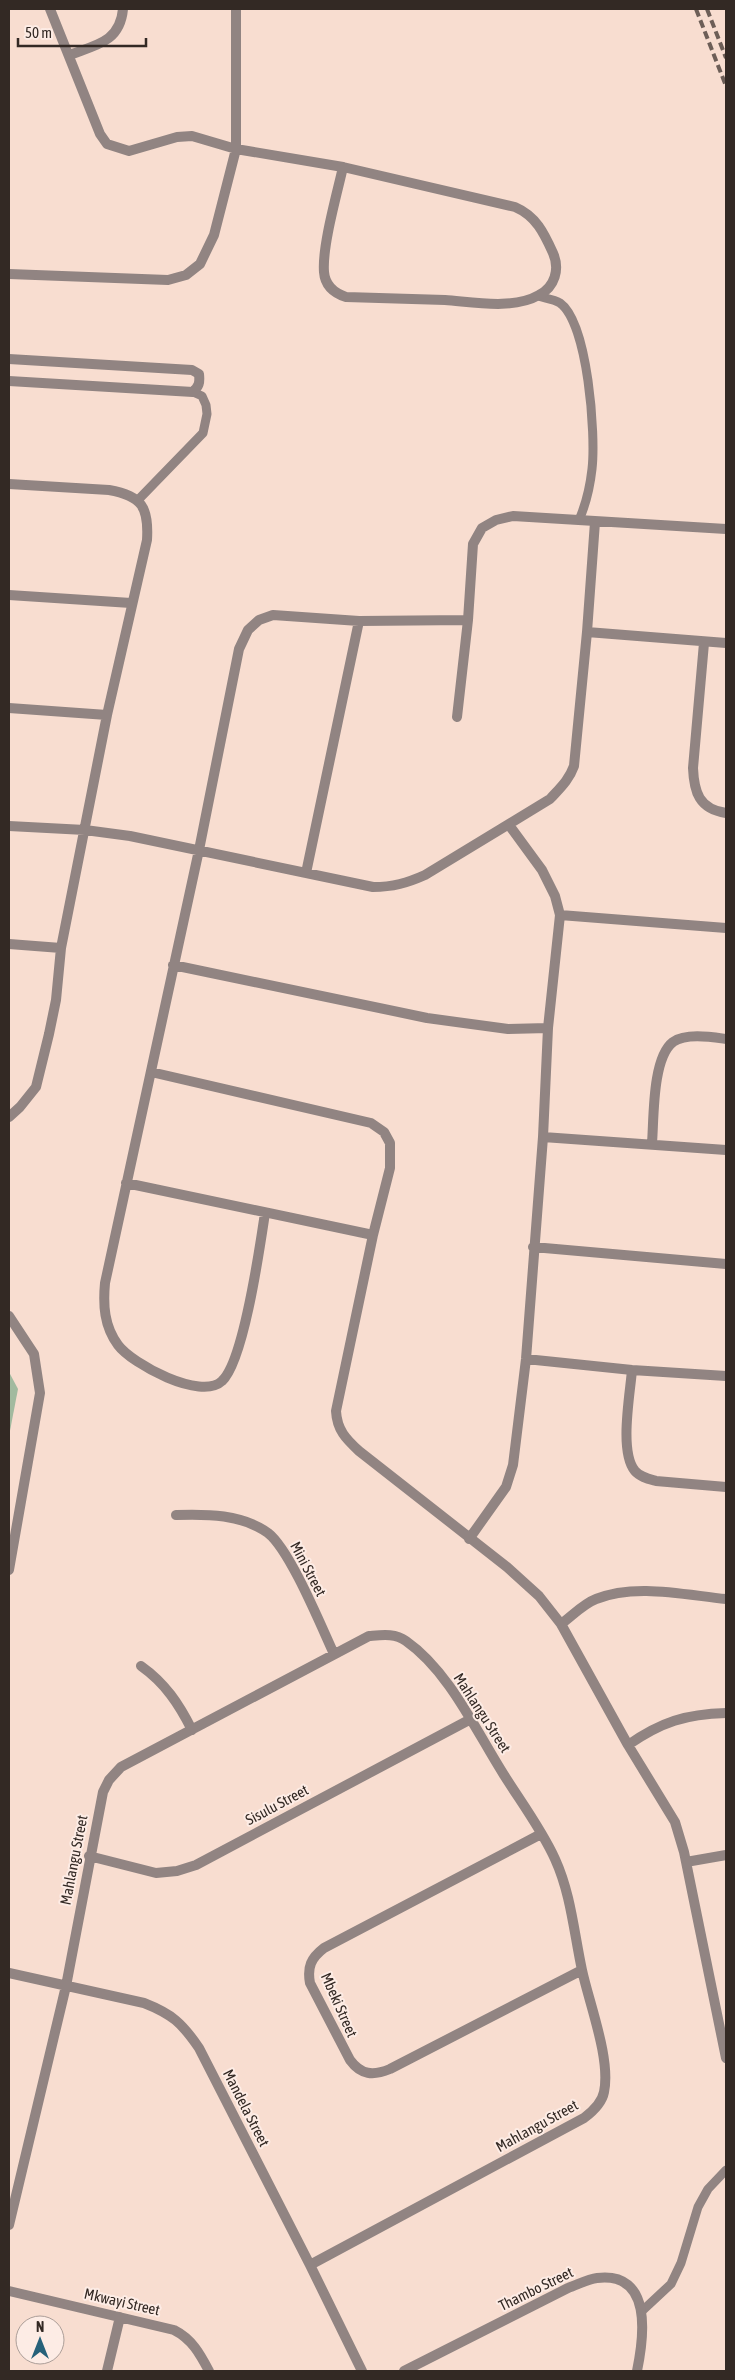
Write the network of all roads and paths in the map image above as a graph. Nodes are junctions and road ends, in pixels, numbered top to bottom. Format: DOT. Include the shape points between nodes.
graph roads {
  1 [pos="50,9"];
  2 [pos="123,9"];
  3 [pos="236,9"];
  4 [pos="68,56"];
  5 [pos="236,148"];
  6 [pos="343,167"];
  7 [pos="9,274"];
  8 [pos="538,296"];
  9 [pos="9,359"];
  10 [pos="9,381"];
  11 [pos="193,392"];
  12 [pos="9,484"];
  13 [pos="138,500"];
  14 [pos="579,520"];
  15 [pos="595,522"];
  16 [pos="726,529"];
  17 [pos="9,594"];
  18 [pos="131,603"];
  19 [pos="468,620"];
  20 [pos="359,621"];
  21 [pos="587,632"];
  22 [pos="704,643"];
  23 [pos="726,643"];
  24 [pos="9,708"];
  25 [pos="107,715"];
  26 [pos="457,717"];
  27 [pos="726,813"];
  28 [pos="509,825"];
  29 [pos="9,826"];
  30 [pos="85,830"];
  31 [pos="199,850"];
  32 [pos="306,873"];
  33 [pos="560,915"];
  34 [pos="726,928"];
  35 [pos="9,944"];
  36 [pos="61,948"];
  37 [pos="173,965"];
  38 [pos="548,1028"];
  39 [pos="726,1039"];
  40 [pos="151,1072"];
  41 [pos="9,1117"];
  42 [pos="542,1137"];
  43 [pos="652,1144"];
  44 [pos="726,1150"];
  45 [pos="126,1183"];
  46 [pos="265,1213"];
  47 [pos="373,1235"];
  48 [pos="533,1248"];
  49 [pos="726,1264"];
  50 [pos="9,1316"];
  51 [pos="12,1326"];
  52 [pos="526,1359"];
  53 [pos="632,1370"];
  54 [pos="726,1376"];
  55 [pos="726,1486"];
  56 [pos="176,1515"];
  57 [pos="469,1539"];
  58 [pos="9,1570"];
  59 [pos="726,1599"];
  60 [pos="561,1624"];
  61 [pos="334,1654"];
  62 [pos="141,1666"];
  63 [pos="726,1713"];
  64 [pos="469,1720"];
  65 [pos="192,1730"];
  66 [pos="628,1745"];
  67 [pos="541,1834"];
  68 [pos="726,1855"];
  69 [pos="89,1856"];
  70 [pos="686,1862"];
  71 [pos="582,1970"];
  72 [pos="9,1973"];
  73 [pos="66,1986"];
  74 [pos="726,2058"];
  75 [pos="726,2170"];
  76 [pos="9,2225"];
  77 [pos="310,2265"];
  78 [pos="9,2291"];
  79 [pos="642,2311"];
  80 [pos="120,2317"];
  81 [pos="107,2371"];
  82 [pos="209,2371"];
  83 [pos="362,2371"];
  84 [pos="404,2371"];
  85 [pos="637,2371"];
  1 -- 4 [label="street"];
  2 -- 4 [label="street" via="117,32"];
  3 -- 5 [label="street"];
  4 -- 5 [label="street" via="107,144 129,151 170,138 192,136"];
  5 -- 6 [label="street"];
  5 -- 7 [label="street" via="214,235 200,264 186,275 168,280"];
  6 -- 8 [label="street" via="524,211 542,231 554,256 556,272 553,281"];
  6 -- 8 [label="street" via="324,273 329,286 337,293 504,303"];
  8 -- 14 [label="lane" via="560,303 568,315 582,353 591,397 592,468"];
  9 -- 11 [label="street" via="192,370 199,374 200,380"];
  10 -- 11 [label="street"];
  11 -- 13 [label="lane" via="202,396 206,405 203,433"];
  12 -- 13 [label="street" via="109,490 124,492"];
  13 -- 18 [label="street" via="148,523 147,540"];
  14 -- 15 [label="street"];
  14 -- 19 [label="street" via="513,516 482,528 473,544"];
  15 -- 16 [label="street"];
  15 -- 21 [label="street"];
  17 -- 18 [label="street"];
  18 -- 25 [label="street"];
  19 -- 20 [label="street"];
  19 -- 26 [label="street"];
  20 -- 31 [label="street" via="273,615 259,620 248,630 239,649"];
  20 -- 32 [label="street"];
  21 -- 22 [label="street"];
  21 -- 28 [label="street" via="571,774 550,799"];
  22 -- 23 [label="street"];
  22 -- 27 [label="street" via="694,788 705,805"];
  24 -- 25 [label="street"];
  25 -- 30 [label="street"];
  28 -- 32 [label="street" via="424,875 391,887 373,887"];
  28 -- 33 [label="street" via="542,870"];
  29 -- 30 [label="street"];
  30 -- 31 [label="street"];
  30 -- 36 [label="street"];
  31 -- 32 [label="street"];
  31 -- 37 [label="street"];
  33 -- 34 [label="street"];
  33 -- 38 [label="street"];
  35 -- 36 [label="street"];
  36 -- 41 [label="street" via="56,1000 36,1087"];
  37 -- 38 [label="street" via="427,1018 508,1029"];
  37 -- 40 [label="street"];
  38 -- 42 [label="street"];
  39 -- 43 [label="street" via="685,1038 673,1042 663,1055 658,1072"];
  40 -- 45 [label="street"];
  40 -- 47 [label="street" via="378,1127 390,1143 391,1155"];
  42 -- 43 [label="street"];
  42 -- 48 [label="street"];
  43 -- 44 [label="street"];
  45 -- 46 [label="street"];
  45 -- 46 [label="street" via="105,1283 108,1328 118,1346 136,1362 164,1377 189,1385 213,1386 222,1382 230,1372 240,1342"];
  46 -- 47 [label="street"];
  47 -- 57 [label="street" via="336,1411 339,1429 359,1451"];
  48 -- 49 [label="street"];
  48 -- 52 [label="street"];
  50 -- 51 [label="street"];
  51 -- 58 [label="street" via="34,1354 40,1393"];
  52 -- 53 [label="street"];
  52 -- 57 [label="street" via="510,1478"];
  53 -- 54 [label="street"];
  53 -- 55 [label="street" via="627,1442 629,1460 636,1472 656,1481"];
  56 -- 61 [label="street, Mini Street" via="225,1516 270,1534 289,1561"];
  57 -- 60 [label="street" via="527,1585"];
  59 -- 60 [label="street" via="634,1592 610,1595 594,1600"];
  60 -- 66 [label="street"];
  61 -- 64 [label="street, Mahlangu Street" via="369,1636 393,1635 404,1640 457,1696"];
  61 -- 65 [label="street, Mahlangu Street"];
  62 -- 65 [label="street" via="157,1677 171,1693"];
  63 -- 66 [label="street" via="698,1714 673,1720"];
  64 -- 67 [label="street, Mahlangu Street"];
  64 -- 69 [label="street, Sisulu Street" via="196,1865 177,1871 156,1872"];
  65 -- 69 [label="street, Mahlangu Street" via="121,1767 110,1780 103,1792"];
  66 -- 70 [label="street" via="675,1822"];
  67 -- 71 [label="street, Mahlangu Street" via="556,1860 567,1894"];
  67 -- 71 [label="street, Mbeki Street" via="324,1948 313,1956 308,1974 310,1983 356,2069 373,2074 390,2069"];
  68 -- 70 [label="street"];
  69 -- 73 [label="street, Mahlangu Street"];
  70 -- 74 [label="street"];
  71 -- 77 [label="street, Mahlangu Street" via="605,2082 604,2094 592,2112"];
  72 -- 73 [label="street, Mandela Street"];
  73 -- 76 [label="street, Mahlangu Street"];
  73 -- 77 [label="street, Mandela Street" via="144,2003 164,2011 186,2029 199,2048"];
  75 -- 79 [label="lane" via="708,2189 698,2207 671,2284"];
  77 -- 83 [label="street, Mandela Street"];
  78 -- 80 [label="street, Mkwayi Street"];
  79 -- 84 [label="street, Thambo Street" via="631,2287 620,2281 596,2278 568,2288"];
  79 -- 85 [label="street, Thambo Street" via="642,2346"];
  80 -- 81 [label="street"];
  80 -- 82 [label="street, Mkwayi Street" via="184,2335"];
}
